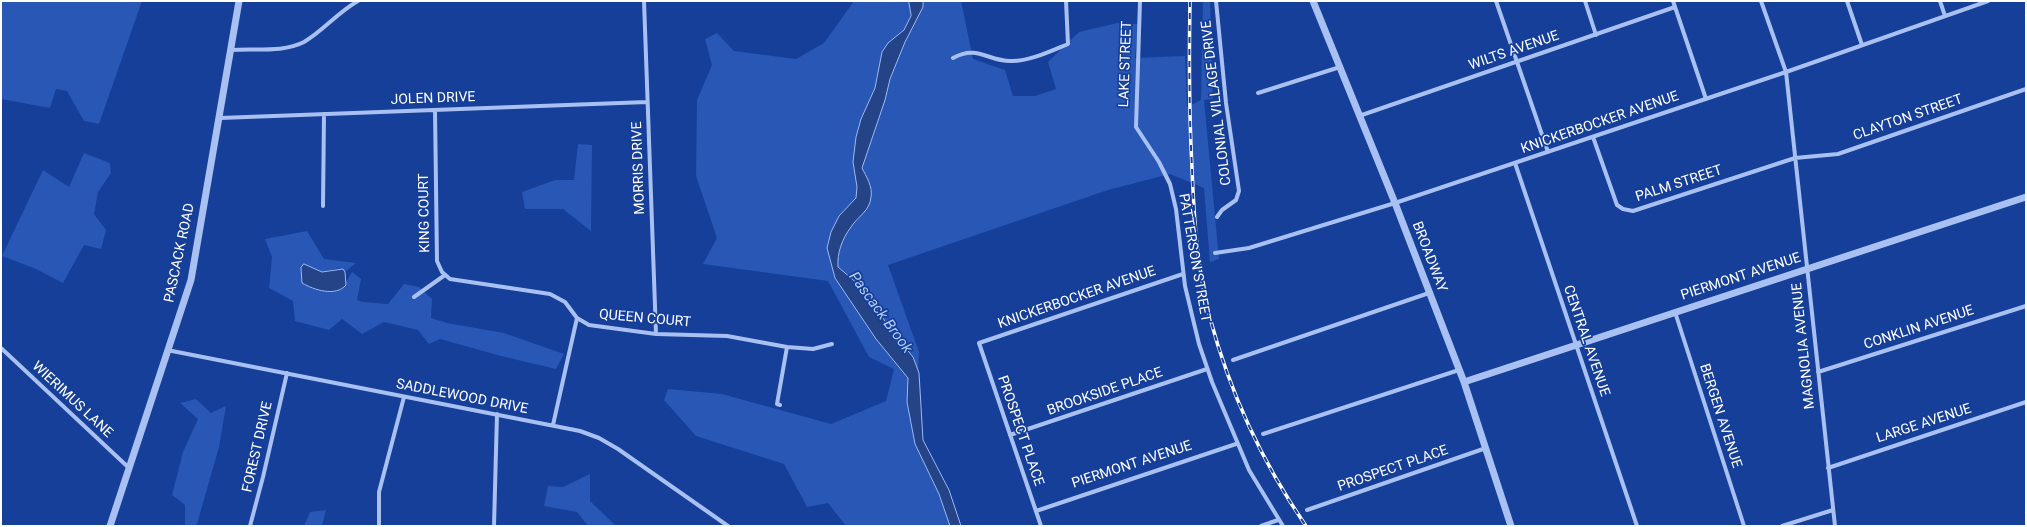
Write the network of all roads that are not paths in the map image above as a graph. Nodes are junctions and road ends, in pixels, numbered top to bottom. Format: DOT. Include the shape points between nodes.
graph roads {
  1 [pos="239,1"];
  2 [pos="358,1"];
  3 [pos="644,1"];
  4 [pos="1066,1"];
  5 [pos="1140,1"];
  6 [pos="1216,1"];
  7 [pos="1313,1"];
  8 [pos="1496,1"];
  9 [pos="1585,1"];
  10 [pos="1673,1"];
  11 [pos="1761,1"];
  12 [pos="1847,1"];
  13 [pos="1940,1"];
  14 [pos="1988,1"];
  15 [pos="1675,7"];
  16 [pos="1945,16"];
  17 [pos="1596,34"];
  18 [pos="1862,45"];
  19 [pos="231,50"];
  20 [pos="954,58"];
  21 [pos="1517,62"];
  22 [pos="1340,67"];
  23 [pos="1786,72"];
  24 [pos="2026,89"];
  25 [pos="1258,93"];
  26 [pos="1706,99"];
  27 [pos="647,102"];
  28 [pos="435,110"];
  29 [pos="324,114"];
  30 [pos="1359,116"];
  31 [pos="220,118"];
  32 [pos="1136,128"];
  33 [pos="1593,136"];
  34 [pos="1548,152"];
  35 [pos="1795,158"];
  36 [pos="1515,163"];
  37 [pos="2026,197"];
  38 [pos="1395,203"];
  39 [pos="323,206"];
  40 [pos="1217,217"];
  41 [pos="1215,253"];
  42 [pos="1807,268"];
  43 [pos="1183,274"];
  44 [pos="445,275"];
  45 [pos="1429,293"];
  46 [pos="414,296"];
  47 [pos="2026,306"];
  48 [pos="1675,312"];
  49 [pos="577,318"];
  50 [pos="656,334"];
  51 [pos="979,343"];
  52 [pos="832,344"];
  53 [pos="1576,346"];
  54 [pos="787,347"];
  55 [pos="1,348"];
  56 [pos="168,350"];
  57 [pos="1233,360"];
  58 [pos="1207,369"];
  59 [pos="1459,370"];
  60 [pos="1818,372"];
  61 [pos="287,373"];
  62 [pos="1464,382"];
  63 [pos="404,397"];
  64 [pos="2026,402"];
  65 [pos="780,405"];
  66 [pos="497,414"];
  67 [pos="552,425"];
  68 [pos="1264,434"];
  69 [pos="1010,435"];
  70 [pos="1236,444"];
  71 [pos="1486,448"];
  72 [pos="129,468"];
  73 [pos="1828,468"];
  74 [pos="1307,510"];
  75 [pos="1833,510"];
  76 [pos="1036,511"];
  77 [pos="1278,520"];
  78 [pos="110,526"];
  79 [pos="250,526"];
  80 [pos="379,526"];
  81 [pos="494,526"];
  82 [pos="728,526"];
  83 [pos="1041,526"];
  84 [pos="1260,526"];
  85 [pos="1283,526"];
  86 [pos="1511,526"];
  87 [pos="1637,526"];
  88 [pos="1744,526"];
  89 [pos="1782,526"];
  90 [pos="1835,526"];
  1 -- 19 [label="street, PASCACK ROAD"];
  2 -- 19 [label="street" via="312,36 295,45"];
  3 -- 27 [label="street, MORRIS DRIVE"];
  4 -- 20 [label="street" via="1068,44 1018,61 1002,61 973,51"];
  5 -- 32 [label="street, LAKE STREET"];
  6 -- 40 [label="street, COLONIAL VILLAGE DRIVE" via="1226,103 1239,191 1236,200"];
  7 -- 22 [label="street, BROADWAY"];
  8 -- 21 [label="street"];
  9 -- 17 [label="street"];
  10 -- 15 [label="street"];
  11 -- 23 [label="street, MAGNOLIA AVENUE"];
  12 -- 18 [label="street"];
  13 -- 16 [label="street"];
  14 -- 16 [label="street, KNICKERBOCKER AVENUE"];
  15 -- 17 [label="street, WILTS AVENUE"];
  15 -- 26 [label="street"];
  16 -- 18 [label="street, KNICKERBOCKER AVENUE"];
  17 -- 21 [label="street, WILTS AVENUE"];
  18 -- 23 [label="street, KNICKERBOCKER AVENUE"];
  19 -- 31 [label="street, PASCACK ROAD"];
  21 -- 30 [label="street, WILTS AVENUE"];
  21 -- 34 [label="street"];
  22 -- 25 [label="street"];
  22 -- 30 [label="street, BROADWAY"];
  23 -- 26 [label="street, KNICKERBOCKER AVENUE"];
  23 -- 35 [label="street, MAGNOLIA AVENUE"];
  24 -- 35 [label="street, CLAYTON STREET" via="1838,154"];
  26 -- 33 [label="street, KNICKERBOCKER AVENUE"];
  27 -- 28 [label="street, JOLEN DRIVE"];
  27 -- 50 [label="street, MORRIS DRIVE"];
  28 -- 29 [label="street, JOLEN DRIVE"];
  28 -- 44 [label="street, KING COURT" via="437,261"];
  29 -- 31 [label="street, JOLEN DRIVE"];
  29 -- 39 [label="street"];
  30 -- 38 [label="street, BROADWAY"];
  31 -- 56 [label="street, PASCACK ROAD" via="191,280"];
  32 -- 43 [label="street, PATTERSON STREET" via="1159,162 1170,184 1176,209"];
  33 -- 34 [label="street, KNICKERBOCKER AVENUE"];
  33 -- 35 [label="street, PALM STREET" via="1617,205 1628,211"];
  34 -- 36 [label="street, KNICKERBOCKER AVENUE"];
  35 -- 42 [label="street, MAGNOLIA AVENUE"];
  36 -- 38 [label="street, KNICKERBOCKER AVENUE"];
  36 -- 53 [label="street, CENTRAL AVENUE"];
  37 -- 42 [label="street, PIERMONT AVENUE"];
  38 -- 41 [label="street, KNICKERBOCKER AVENUE" via="1249,248"];
  38 -- 45 [label="street, BROADWAY"];
  42 -- 48 [label="street, PIERMONT AVENUE"];
  42 -- 60 [label="street, MAGNOLIA AVENUE"];
  43 -- 51 [label="street, KNICKERBOCKER AVENUE"];
  43 -- 58 [label="street, PATTERSON STREET" via="1191,315"];
  44 -- 46 [label="street"];
  44 -- 49 [label="street, QUEEN COURT" via="455,280 550,294 565,302"];
  45 -- 57 [label="street"];
  45 -- 59 [label="street, BROADWAY"];
  47 -- 60 [label="street, CONKLIN AVENUE"];
  48 -- 53 [label="street, PIERMONT AVENUE"];
  48 -- 88 [label="street, BERGEN AVENUE"];
  49 -- 50 [label="street, QUEEN COURT" via="589,325"];
  49 -- 67 [label="street"];
  50 -- 54 [label="street, QUEEN COURT" via="727,336"];
  51 -- 69 [label="street, PROSPECT PLACE"];
  52 -- 54 [label="street, QUEEN COURT" via="813,349"];
  53 -- 62 [label="street, PIERMONT AVENUE"];
  53 -- 87 [label="street, CENTRAL AVENUE"];
  54 -- 65 [label="street" via="777,404"];
  55 -- 72 [label="street, WIERIMUS LANE"];
  56 -- 61 [label="street, SADDLEWOOD DRIVE"];
  56 -- 72 [label="street, PASCACK ROAD"];
  58 -- 69 [label="street, BROOKSIDE PLACE"];
  58 -- 70 [label="street, PATTERSON STREET"];
  59 -- 62 [label="street, BROADWAY"];
  59 -- 68 [label="street"];
  60 -- 73 [label="street, MAGNOLIA AVENUE"];
  61 -- 63 [label="street, SADDLEWOOD DRIVE"];
  61 -- 79 [label="street, FOREST DRIVE"];
  62 -- 71 [label="street, BROADWAY"];
  63 -- 66 [label="street, SADDLEWOOD DRIVE"];
  63 -- 80 [label="street" via="379,492"];
  64 -- 73 [label="street, LARGE AVENUE"];
  66 -- 67 [label="street, SADDLEWOOD DRIVE"];
  66 -- 81 [label="street"];
  67 -- 82 [label="street, SADDLEWOOD DRIVE" via="598,438 650,470"];
  69 -- 76 [label="street, PROSPECT PLACE"];
  70 -- 76 [label="street, PIERMONT AVENUE"];
  70 -- 77 [label="street, PATTERSON STREET"];
  71 -- 74 [label="street, PROSPECT PLACE"];
  71 -- 86 [label="street, BROADWAY"];
  72 -- 78 [label="street, PASCACK ROAD"];
  73 -- 75 [label="street, MAGNOLIA AVENUE"];
  75 -- 89 [label="street"];
  75 -- 90 [label="street, MAGNOLIA AVENUE"];
  76 -- 83 [label="street, PROSPECT PLACE"];
  77 -- 84 [label="street"];
  77 -- 85 [label="street, PATTERSON STREET"];
}
